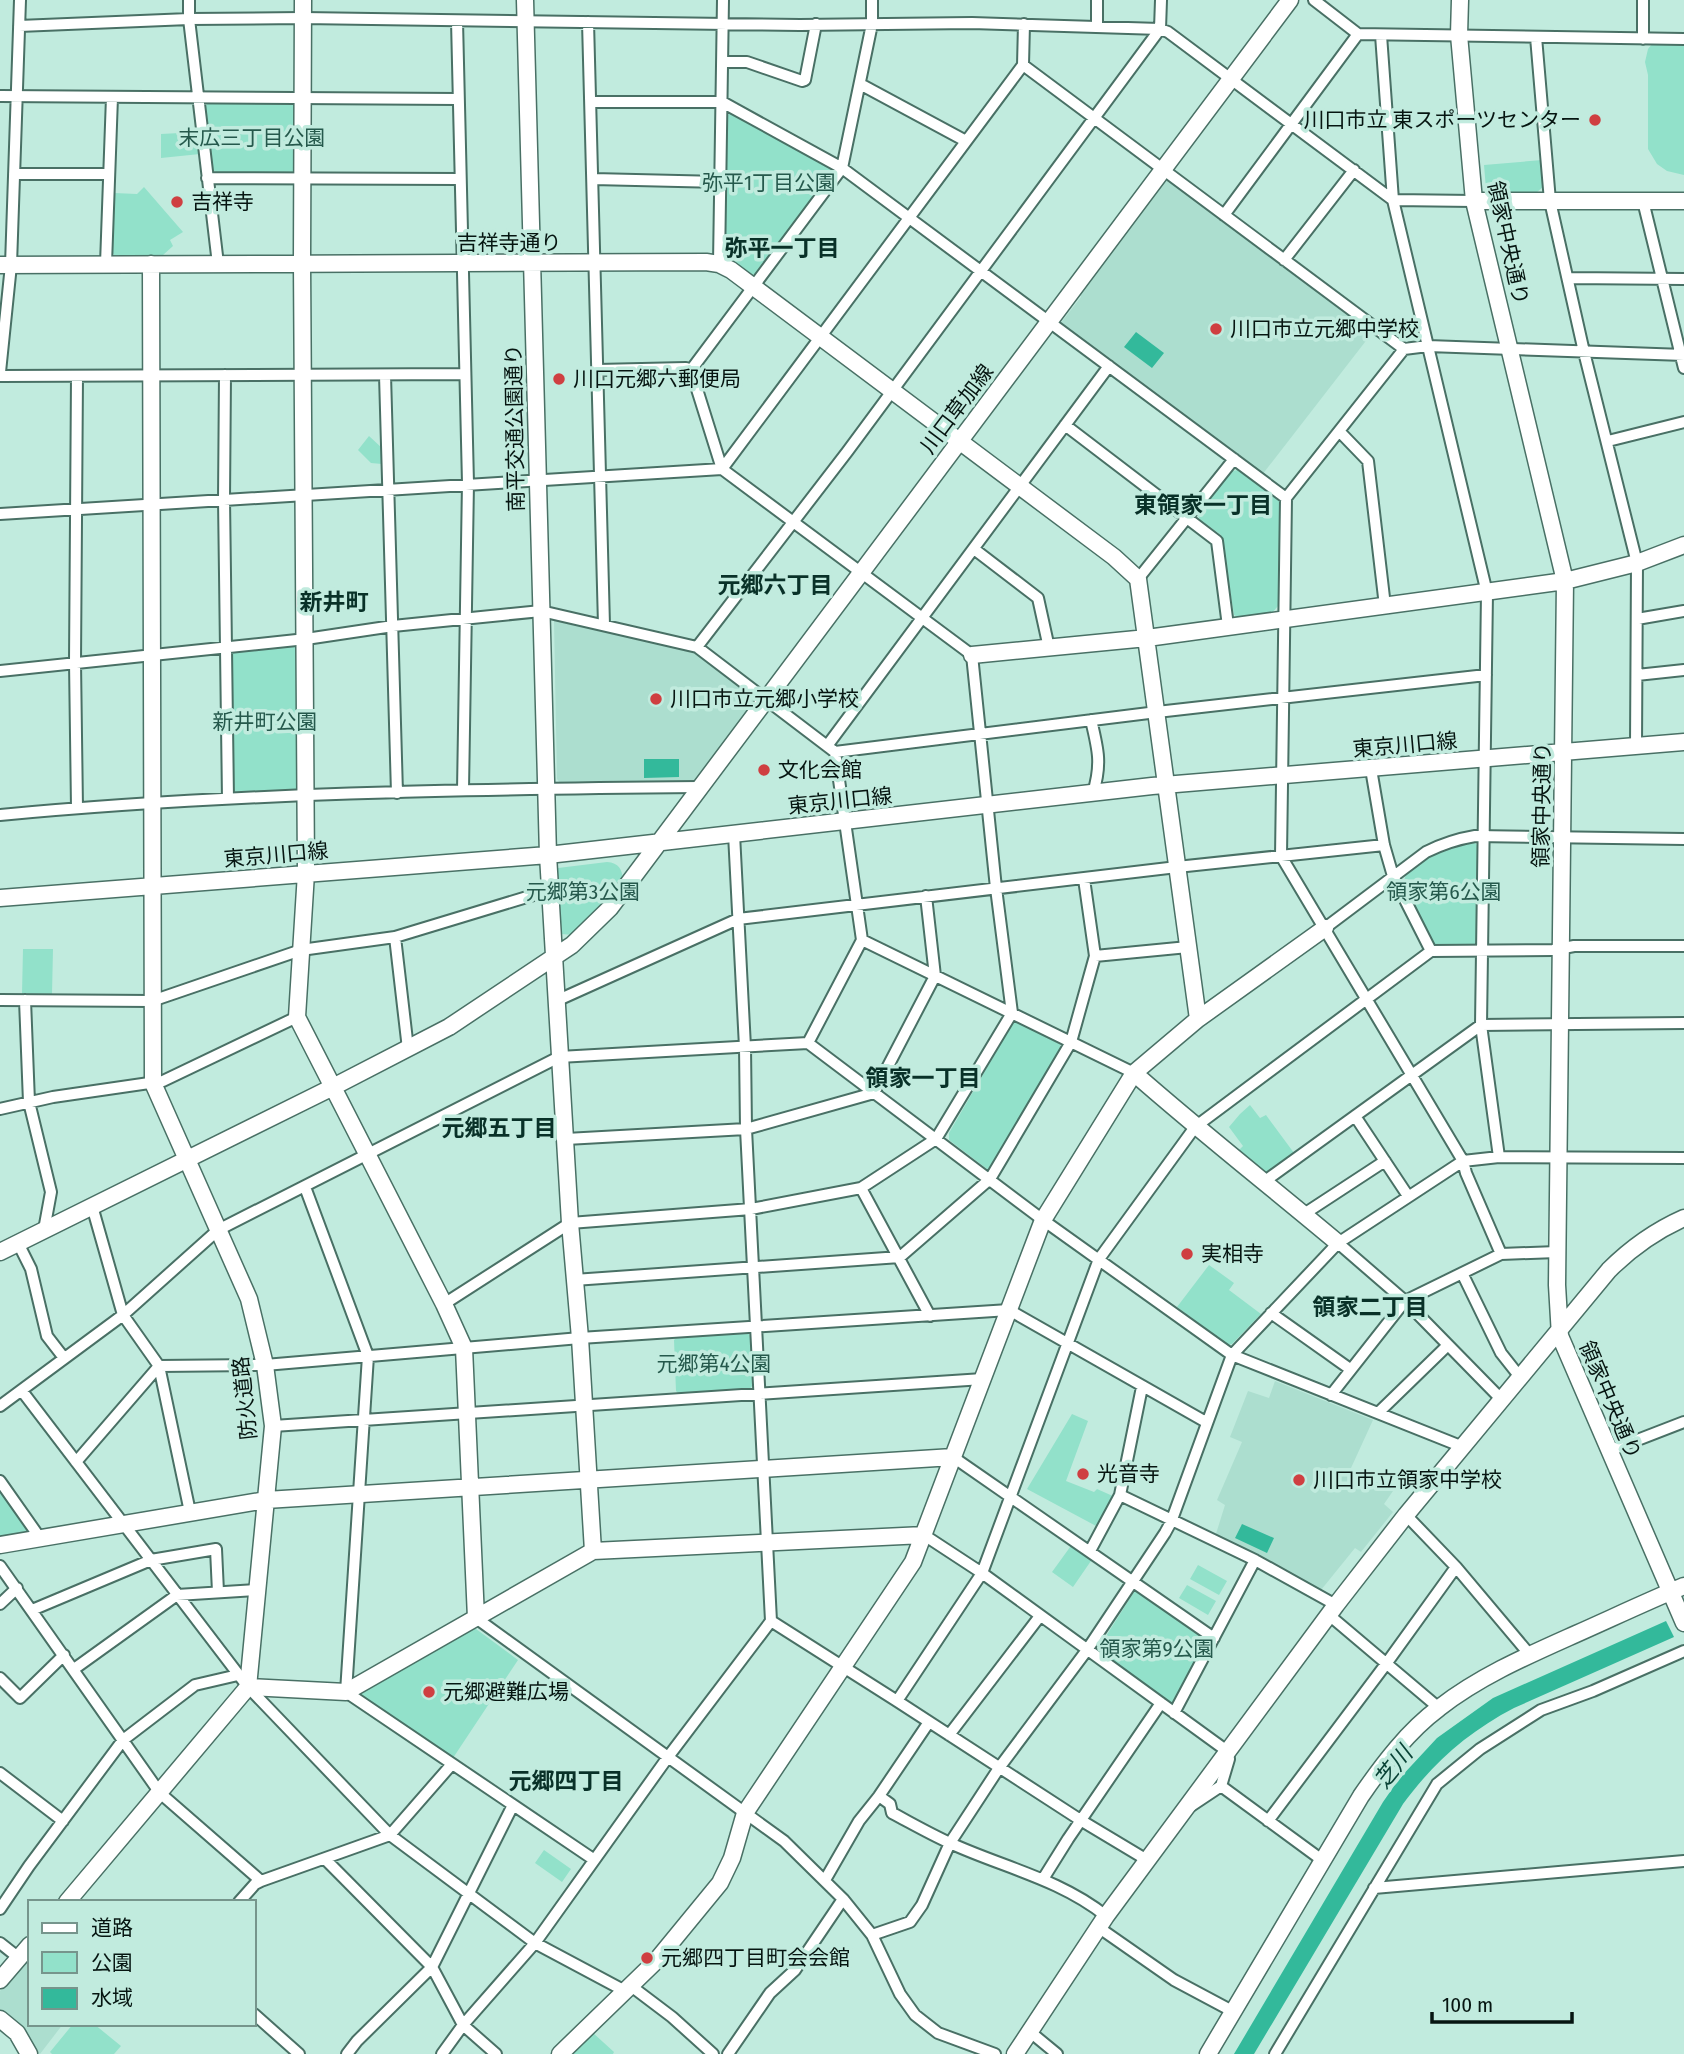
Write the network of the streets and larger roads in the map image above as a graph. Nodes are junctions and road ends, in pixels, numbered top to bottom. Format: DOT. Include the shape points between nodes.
graph roads {
  1 [pos="20,0"];
  2 [pos="189,0"];
  3 [pos="303,0"];
  4 [pos="525,0"];
  5 [pos="723,0"];
  6 [pos="872,0"];
  7 [pos="1097,0"];
  8 [pos="1161,0"];
  9 [pos="1290,0"];
  10 [pos="1314,0"];
  11 [pos="1460,0"];
  12 [pos="1643,0"];
  13 [pos="303,18"];
  14 [pos="189,19"];
  15 [pos="457,21"];
  16 [pos="526,22"];
  17 [pos="588,22"];
  18 [pos="722,23"];
  19 [pos="816,24"];
  20 [pos="872,24"];
  21 [pos="1024,24"];
  22 [pos="19,26"];
  23 [pos="1097,27"];
  24 [pos="1160,29"];
  25 [pos="1358,34"];
  26 [pos="1381,35"];
  27 [pos="1459,35"];
  28 [pos="1536,37"];
  29 [pos="1643,39"];
  30 [pos="1684,39"];
  31 [pos="722,62"];
  32 [pos="1023,65"];
  33 [pos="1231,78"];
  34 [pos="860,84"];
  35 [pos="0,96"];
  36 [pos="17,96"];
  37 [pos="112,97"];
  38 [pos="198,98"];
  39 [pos="458,99"];
  40 [pos="303,100"];
  41 [pos="592,102"];
  42 [pos="722,102"];
  43 [pos="1095,118"];
  44 [pos="1292,123"];
  45 [pos="964,140"];
  46 [pos="842,168"];
  47 [pos="1162,170"];
  48 [pos="1354,170"];
  49 [pos="14,174"];
  50 [pos="108,174"];
  51 [pos="207,178"];
  52 [pos="460,179"];
  53 [pos="593,179"];
  54 [pos="303,180"];
  55 [pos="721,182"];
  56 [pos="1393,200"];
  57 [pos="1474,201"];
  58 [pos="1550,201"];
  59 [pos="1643,201"];
  60 [pos="1684,201"];
  61 [pos="1224,215"];
  62 [pos="909,217"];
  63 [pos="1284,260"];
  64 [pos="302,263"];
  65 [pos="532,263"];
  66 [pos="595,263"];
  67 [pos="106,264"];
  68 [pos="151,264"];
  69 [pos="218,264"];
  70 [pos="461,264"];
  71 [pos="719,264"];
  72 [pos="6,265"];
  73 [pos="982,270"];
  74 [pos="1568,278"];
  75 [pos="1663,279"];
  76 [pos="1684,279"];
  77 [pos="754,287"];
  78 [pos="1049,321"];
  79 [pos="820,337"];
  80 [pos="1428,346"];
  81 [pos="1404,349"];
  82 [pos="1511,350"];
  83 [pos="1584,352"];
  84 [pos="1682,355"];
  85 [pos="1110,366"];
  86 [pos="1684,368"];
  87 [pos="597,370"];
  88 [pos="691,370"];
  89 [pos="0,374"];
  90 [pos="464,374"];
  91 [pos="151,375"];
  92 [pos="225,375"];
  93 [pos="303,375"];
  94 [pos="385,375"];
  95 [pos="77,376"];
  96 [pos="891,391"];
  97 [pos="1684,422"];
  98 [pos="1065,425"];
  99 [pos="1339,431"];
  100 [pos="1608,440"];
  101 [pos="959,441"];
  102 [pos="1234,459"];
  103 [pos="722,469"];
  104 [pos="599,477"];
  105 [pos="537,481"];
  106 [pos="468,483"];
  107 [pos="1020,487"];
  108 [pos="387,491"];
  109 [pos="304,496"];
  110 [pos="1286,498"];
  111 [pos="224,499"];
  112 [pos="153,505"];
  113 [pos="76,509"];
  114 [pos="0,514"];
  115 [pos="1187,518"];
  116 [pos="793,523"];
  117 [pos="1684,545"];
  118 [pos="974,549"];
  119 [pos="1637,563"];
  120 [pos="860,573"];
  121 [pos="1138,579"];
  122 [pos="1565,581"];
  123 [pos="1487,593"];
  124 [pos="1385,606"];
  125 [pos="541,611"];
  126 [pos="1684,611"];
  127 [pos="1284,618"];
  128 [pos="465,619"];
  129 [pos="922,619"];
  130 [pos="1637,620"];
  131 [pos="604,625"];
  132 [pos="393,626"];
  133 [pos="1228,626"];
  134 [pos="1147,638"];
  135 [pos="306,639"];
  136 [pos="226,646"];
  137 [pos="698,647"];
  138 [pos="1049,648"];
  139 [pos="972,655"];
  140 [pos="152,656"];
  141 [pos="75,662"];
  142 [pos="1684,670"];
  143 [pos="0,671"];
  144 [pos="1486,675"];
  145 [pos="1637,675"];
  146 [pos="766,699"];
  147 [pos="1283,699"];
  148 [pos="1157,712"];
  149 [pos="1091,720"];
  150 [pos="979,733"];
  151 [pos="1684,742"];
  152 [pos="1636,746"];
  153 [pos="831,749"];
  154 [pos="1564,753"];
  155 [pos="1485,759"];
  156 [pos="1371,769"];
  157 [pos="1282,775"];
  158 [pos="1166,784"];
  159 [pos="700,787"];
  160 [pos="545,788"];
  161 [pos="463,790"];
  162 [pos="397,793"];
  163 [pos="1093,793"];
  164 [pos="304,797"];
  165 [pos="228,799"];
  166 [pos="152,803"];
  167 [pos="987,806"];
  168 [pos="77,807"];
  169 [pos="0,815"];
  170 [pos="847,822"];
  171 [pos="734,834"];
  172 [pos="1484,837"];
  173 [pos="1563,839"];
  174 [pos="1684,839"];
  175 [pos="657,843"];
  176 [pos="1384,845"];
  177 [pos="548,855"];
  178 [pos="1280,856"];
  179 [pos="1177,867"];
  180 [pos="306,873"];
  181 [pos="1393,876"];
  182 [pos="1084,879"];
  183 [pos="153,886"];
  184 [pos="996,888"];
  185 [pos="551,890"];
  186 [pos="926,896"];
  187 [pos="0,898"];
  188 [pos="858,904"];
  189 [pos="738,919"];
  190 [pos="1325,928"];
  191 [pos="395,937"];
  192 [pos="862,940"];
  193 [pos="1684,946"];
  194 [pos="1188,947"];
  195 [pos="1562,948"];
  196 [pos="301,950"];
  197 [pos="1431,951"];
  198 [pos="1483,951"];
  199 [pos="1095,956"];
  200 [pos="554,957"];
  201 [pos="935,976"];
  202 [pos="0,1000"];
  203 [pos="25,1000"];
  204 [pos="152,1000"];
  205 [pos="1365,1000"];
  206 [pos="556,1001"];
  207 [pos="1012,1013"];
  208 [pos="297,1017"];
  209 [pos="1198,1019"];
  210 [pos="1561,1023"];
  211 [pos="1684,1023"];
  212 [pos="1481,1025"];
  213 [pos="1071,1042"];
  214 [pos="808,1043"];
  215 [pos="745,1047"];
  216 [pos="408,1049"];
  217 [pos="559,1057"];
  218 [pos="1134,1073"];
  219 [pos="1411,1075"];
  220 [pos="153,1083"];
  221 [pos="333,1087"];
  222 [pos="874,1093"];
  223 [pos="29,1102"];
  224 [pos="0,1109"];
  225 [pos="1354,1116"];
  226 [pos="1195,1127"];
  227 [pos="746,1129"];
  228 [pos="566,1139"];
  229 [pos="936,1139"];
  230 [pos="367,1154"];
  231 [pos="1499,1157"];
  232 [pos="1559,1157"];
  233 [pos="1684,1158"];
  234 [pos="187,1160"];
  235 [pos="1385,1161"];
  236 [pos="1463,1161"];
  237 [pos="990,1179"];
  238 [pos="1265,1181"];
  239 [pos="305,1187"];
  240 [pos="861,1188"];
  241 [pos="1408,1196"];
  242 [pos="92,1206"];
  243 [pos="751,1209"];
  244 [pos="1304,1214"];
  245 [pos="1684,1218"];
  246 [pos="1043,1220"];
  247 [pos="570,1223"];
  248 [pos="44,1230"];
  249 [pos="218,1230"];
  250 [pos="18,1243"];
  251 [pos="1338,1243"];
  252 [pos="0,1252"];
  253 [pos="1557,1252"];
  254 [pos="1501,1254"];
  255 [pos="900,1257"];
  256 [pos="1099,1259"];
  257 [pos="753,1267"];
  258 [pos="1462,1273"];
  259 [pos="574,1280"];
  260 [pos="1405,1301"];
  261 [pos="444,1304"];
  262 [pos="1009,1310"];
  263 [pos="1271,1313"];
  264 [pos="123,1315"];
  265 [pos="930,1316"];
  266 [pos="755,1327"];
  267 [pos="1560,1328"];
  268 [pos="580,1338"];
  269 [pos="1068,1345"];
  270 [pos="1448,1345"];
  271 [pos="464,1348"];
  272 [pos="1232,1355"];
  273 [pos="368,1356"];
  274 [pos="65,1358"];
  275 [pos="265,1365"];
  276 [pos="159,1366"];
  277 [pos="1350,1369"];
  278 [pos="1520,1377"];
  279 [pos="982,1379"];
  280 [pos="1142,1387"];
  281 [pos="22,1391"];
  282 [pos="759,1394"];
  283 [pos="1331,1395"];
  284 [pos="1502,1400"];
  285 [pos="0,1406"];
  286 [pos="583,1406"];
  287 [pos="467,1412"];
  288 [pos="1378,1413"];
  289 [pos="363,1420"];
  290 [pos="1206,1422"];
  291 [pos="1684,1422"];
  292 [pos="274,1426"];
  293 [pos="1463,1447"];
  294 [pos="1609,1451"];
  295 [pos="953,1457"];
  296 [pos="76,1462"];
  297 [pos="763,1469"];
  298 [pos="587,1480"];
  299 [pos="0,1481"];
  300 [pos="470,1487"];
  301 [pos="359,1494"];
  302 [pos="1120,1495"];
  303 [pos="1011,1497"];
  304 [pos="266,1500"];
  305 [pos="190,1512"];
  306 [pos="1406,1516"];
  307 [pos="1171,1521"];
  308 [pos="123,1524"];
  309 [pos="924,1535"];
  310 [pos="40,1538"];
  311 [pos="766,1543"];
  312 [pos="0,1545"];
  313 [pos="593,1551"];
  314 [pos="1090,1551"];
  315 [pos="151,1560"];
  316 [pos="1255,1560"];
  317 [pos="0,1566"];
  318 [pos="1456,1567"];
  319 [pos="982,1573"];
  320 [pos="1135,1581"];
  321 [pos="17,1588"];
  322 [pos="257,1590"];
  323 [pos="218,1592"];
  324 [pos="1676,1592"];
  325 [pos="177,1595"];
  326 [pos="0,1604"];
  327 [pos="32,1610"];
  328 [pos="1333,1610"];
  329 [pos="1040,1616"];
  330 [pos="476,1618"];
  331 [pos="771,1621"];
  332 [pos="1684,1623"];
  333 [pos="1214,1638"];
  334 [pos="1087,1650"];
  335 [pos="1684,1651"];
  336 [pos="64,1655"];
  337 [pos="1530,1655"];
  338 [pos="1387,1664"];
  339 [pos="842,1668"];
  340 [pos="74,1669"];
  341 [pos="0,1678"];
  342 [pos="243,1681"];
  343 [pos="346,1692"];
  344 [pos="897,1701"];
  345 [pos="1161,1703"];
  346 [pos="1439,1708"];
  347 [pos="1174,1713"];
  348 [pos="929,1722"];
  349 [pos="949,1735"];
  350 [pos="123,1740"];
  351 [pos="1227,1751"];
  352 [pos="668,1757"];
  353 [pos="452,1764"];
  354 [pos="999,1768"];
  355 [pos="0,1773"];
  356 [pos="1220,1786"];
  357 [pos="160,1793"];
  358 [pos="879,1796"];
  359 [pos="513,1805"];
  360 [pos="1186,1807"];
  361 [pos="745,1813"];
  362 [pos="63,1821"];
  363 [pos="1082,1821"];
  364 [pos="1268,1821"];
  365 [pos="390,1835"];
  366 [pos="950,1843"];
  367 [pos="325,1859"];
  368 [pos="593,1859"];
  369 [pos="1147,1860"];
  370 [pos="1322,1860"];
  371 [pos="1684,1861"];
  372 [pos="1043,1879"];
  373 [pos="261,1881"];
  374 [pos="825,1881"];
  375 [pos="1374,1888"];
  376 [pos="468,1894"];
  377 [pos="843,1899"];
  378 [pos="69,1900"];
  379 [pos="241,1900"];
  380 [pos="0,1909"];
  381 [pos="1102,1922"];
  382 [pos="872,1935"];
  383 [pos="0,1943"];
  384 [pos="535,1943"];
  385 [pos="28,1947"];
  386 [pos="19,1958"];
  387 [pos="432,1967"];
  388 [pos="0,1980"];
  389 [pos="628,1989"];
  390 [pos="1234,2012"];
  391 [pos="256,2016"];
  392 [pos="0,2019"];
  393 [pos="463,2025"];
  394 [pos="1029,2031"];
  395 [pos="1285,2036"];
  396 [pos="29,2054"];
  397 [pos="299,2054"];
  398 [pos="347,2054"];
  399 [pos="442,2054"];
  400 [pos="496,2054"];
  401 [pos="560,2054"];
  402 [pos="713,2054"];
  403 [pos="728,2054"];
  404 [pos="995,2054"];
  405 [pos="1014,2054"];
  406 [pos="1057,2054"];
  407 [pos="1208,2054"];
  408 [pos="1275,2054"];
  409 [pos="1287,2054"];
  1 -- 22 [label="street"];
  2 -- 14 [label="street"];
  3 -- 13 [label="street"];
  4 -- 16 [label="street, 南平交通公園通り"];
  5 -- 18 [label="street"];
  6 -- 20 [label="street"];
  7 -- 23 [label="street"];
  8 -- 24 [label="street"];
  9 -- 33 [label="street, 川口草加線"];
  10 -- 25 [label="street"];
  11 -- 27 [label="street, 領家中央通り"];
  12 -- 29 [label="street"];
  13 -- 14 [label="street"];
  13 -- 15 [label="street"];
  13 -- 40 [label="street"];
  14 -- 22 [label="street"];
  14 -- 38 [label="street"];
  15 -- 16 [label="street"];
  15 -- 39 [label="street"];
  16 -- 17 [label="street"];
  16 -- 65 [label="street, 南平交通公園通り"];
  17 -- 18 [label="street"];
  17 -- 41 [label="street"];
  18 -- 19 [label="street"];
  18 -- 31 [label="street"];
  19 -- 20 [label="street"];
  19 -- 31 [label="street" via="802,81 747,62"];
  20 -- 21 [label="street"];
  20 -- 34 [label="street"];
  21 -- 23 [label="street"];
  21 -- 32 [label="street"];
  22 -- 36 [label="street"];
  23 -- 24 [label="street"];
  24 -- 33 [label="street"];
  24 -- 43 [label="street"];
  25 -- 26 [label="street"];
  25 -- 44 [label="street"];
  26 -- 27 [label="street"];
  26 -- 56 [label="street"];
  27 -- 28 [label="street"];
  27 -- 57 [label="street, 領家中央通り"];
  28 -- 29 [label="street"];
  28 -- 58 [label="street"];
  29 -- 30 [label="street"];
  31 -- 42 [label="street"];
  32 -- 43 [label="street"];
  32 -- 45 [label="street"];
  33 -- 44 [label="street"];
  33 -- 47 [label="street, 川口草加線"];
  34 -- 45 [label="street"];
  34 -- 46 [label="street"];
  35 -- 36 [label="street"];
  36 -- 37 [label="street"];
  36 -- 49 [label="street"];
  37 -- 38 [label="street"];
  37 -- 50 [label="street"];
  38 -- 40 [label="street"];
  38 -- 51 [label="street"];
  39 -- 40 [label="street"];
  39 -- 52 [label="street"];
  40 -- 54 [label="street"];
  41 -- 42 [label="street"];
  41 -- 53 [label="street"];
  42 -- 46 [label="street"];
  42 -- 55 [label="street"];
  43 -- 47 [label="street"];
  43 -- 73 [label="street"];
  44 -- 48 [label="street"];
  44 -- 61 [label="street"];
  45 -- 62 [label="street"];
  46 -- 62 [label="street"];
  46 -- 77 [label="street"];
  47 -- 61 [label="street"];
  47 -- 78 [label="street, 川口草加線"];
  48 -- 56 [label="street"];
  48 -- 63 [label="street"];
  49 -- 50 [label="street"];
  49 -- 72 [label="street"];
  50 -- 67 [label="street"];
  51 -- 54 [label="street"];
  51 -- 69 [label="street"];
  52 -- 54 [label="street"];
  52 -- 70 [label="street"];
  53 -- 55 [label="street"];
  53 -- 66 [label="street"];
  54 -- 64 [label="street"];
  55 -- 71 [label="street"];
  56 -- 57 [label="street"];
  56 -- 80 [label="street"];
  57 -- 58 [label="street"];
  57 -- 82 [label="street, 領家中央通り"];
  58 -- 59 [label="street"];
  58 -- 74 [label="street"];
  59 -- 60 [label="street"];
  59 -- 75 [label="street"];
  61 -- 63 [label="street"];
  62 -- 73 [label="street"];
  62 -- 79 [label="street"];
  63 -- 81 [label="street"];
  64 -- 69 [label="street, 吉祥寺通り"];
  64 -- 70 [label="street, 吉祥寺通り"];
  64 -- 93 [label="street"];
  65 -- 66 [label="street, 吉祥寺通り"];
  65 -- 70 [label="street, 吉祥寺通り"];
  65 -- 105 [label="street, 南平交通公園通り"];
  66 -- 71 [label="street, 吉祥寺通り"];
  66 -- 87 [label="street"];
  67 -- 68 [label="street, 吉祥寺通り"];
  67 -- 72 [label="street, 吉祥寺通り"];
  68 -- 69 [label="street, 吉祥寺通り"];
  68 -- 91 [label="street, 防火道路"];
  70 -- 90 [label="street"];
  71 -- 77 [label="street, 吉祥寺通り"];
  72 -- 89 [label="street"];
  73 -- 78 [label="street"];
  73 -- 96 [label="street"];
  74 -- 75 [label="street"];
  74 -- 83 [label="street"];
  75 -- 76 [label="street"];
  75 -- 84 [label="street"];
  77 -- 79 [label="street, 吉祥寺通り"];
  77 -- 88 [label="street"];
  78 -- 85 [label="street"];
  78 -- 101 [label="street, 川口草加線"];
  79 -- 96 [label="street, 吉祥寺通り"];
  79 -- 103 [label="street"];
  80 -- 81 [label="street"];
  80 -- 82 [label="street"];
  80 -- 123 [label="street"];
  81 -- 99 [label="street"];
  82 -- 83 [label="street"];
  82 -- 122 [label="street, 領家中央通り"];
  83 -- 84 [label="street"];
  83 -- 100 [label="street"];
  84 -- 86 [label="street"];
  85 -- 98 [label="street"];
  85 -- 102 [label="street"];
  87 -- 88 [label="street"];
  87 -- 104 [label="street"];
  88 -- 103 [label="street"];
  89 -- 95 [label="street"];
  90 -- 94 [label="street"];
  90 -- 106 [label="street"];
  91 -- 92 [label="street"];
  91 -- 95 [label="street"];
  91 -- 112 [label="street, 防火道路"];
  92 -- 93 [label="street"];
  92 -- 111 [label="street"];
  93 -- 94 [label="street"];
  93 -- 109 [label="street"];
  94 -- 108 [label="street"];
  95 -- 113 [label="street"];
  96 -- 101 [label="street, 吉祥寺通り"];
  96 -- 116 [label="street"];
  97 -- 100 [label="street"];
  98 -- 107 [label="street"];
  98 -- 115 [label="street"];
  99 -- 110 [label="street"];
  99 -- 124 [label="street" via="1368,461"];
  100 -- 119 [label="street"];
  101 -- 107 [label="street, 吉祥寺通り"];
  101 -- 120 [label="street, 川口草加線"];
  102 -- 110 [label="street"];
  102 -- 115 [label="street"];
  103 -- 104 [label="street"];
  103 -- 116 [label="street"];
  104 -- 105 [label="street"];
  104 -- 131 [label="street"];
  105 -- 106 [label="street"];
  105 -- 125 [label="street, 南平交通公園通り"];
  106 -- 108 [label="street"];
  106 -- 128 [label="street"];
  107 -- 118 [label="street"];
  107 -- 121 [label="street, 吉祥寺通り"];
  108 -- 109 [label="street"];
  108 -- 132 [label="street"];
  109 -- 111 [label="street"];
  109 -- 135 [label="street"];
  110 -- 127 [label="street"];
  111 -- 112 [label="street"];
  111 -- 136 [label="street"];
  112 -- 113 [label="street"];
  112 -- 140 [label="street, 防火道路"];
  113 -- 114 [label="street"];
  113 -- 141 [label="street"];
  115 -- 121 [label="street"];
  115 -- 133 [label="street" via="1217,541"];
  116 -- 120 [label="street"];
  116 -- 137 [label="street"];
  117 -- 119 [label="street"];
  118 -- 129 [label="street"];
  118 -- 138 [label="street" via="1038,598"];
  119 -- 122 [label="street"];
  119 -- 130 [label="street"];
  120 -- 129 [label="street"];
  120 -- 146 [label="street, 川口草加線"];
  121 -- 134 [label="street"];
  122 -- 123 [label="street"];
  122 -- 154 [label="street, 領家中央通り"];
  123 -- 124 [label="street"];
  123 -- 144 [label="street"];
  124 -- 127 [label="street"];
  125 -- 128 [label="street"];
  125 -- 131 [label="street"];
  125 -- 160 [label="street, 南平交通公園通り"];
  126 -- 130 [label="street"];
  127 -- 133 [label="street"];
  127 -- 147 [label="street"];
  128 -- 132 [label="street"];
  128 -- 161 [label="street"];
  129 -- 139 [label="street"];
  129 -- 153 [label="street"];
  130 -- 145 [label="street"];
  131 -- 137 [label="street"];
  132 -- 135 [label="street"];
  132 -- 162 [label="street"];
  133 -- 134 [label="street"];
  134 -- 138 [label="street"];
  134 -- 148 [label="street"];
  135 -- 136 [label="street"];
  135 -- 164 [label="street"];
  136 -- 140 [label="street"];
  136 -- 165 [label="street"];
  137 -- 146 [label="street"];
  138 -- 139 [label="street"];
  139 -- 150 [label="street"];
  140 -- 141 [label="street"];
  140 -- 166 [label="street, 防火道路"];
  141 -- 143 [label="street"];
  141 -- 168 [label="street"];
  142 -- 145 [label="street"];
  144 -- 147 [label="street"];
  144 -- 155 [label="street"];
  145 -- 152 [label="street"];
  146 -- 153 [label="street"];
  146 -- 159 [label="street, 川口草加線"];
  147 -- 148 [label="street"];
  147 -- 157 [label="street"];
  148 -- 149 [label="street"];
  148 -- 158 [label="street"];
  149 -- 150 [label="street"];
  149 -- 163 [label="street" via="1100,756"];
  150 -- 153 [label="street"];
  150 -- 167 [label="street"];
  151 -- 152 [label="street, 東京川口線"];
  152 -- 154 [label="street, 東京川口線"];
  153 -- 170 [label="street"];
  154 -- 155 [label="street, 東京川口線"];
  154 -- 173 [label="street, 領家中央通り"];
  155 -- 156 [label="street, 東京川口線"];
  155 -- 172 [label="street"];
  156 -- 157 [label="street, 東京川口線"];
  156 -- 176 [label="street"];
  157 -- 158 [label="street, 東京川口線"];
  157 -- 178 [label="street"];
  158 -- 163 [label="street, 東京川口線"];
  158 -- 179 [label="street"];
  159 -- 160 [label="street"];
  159 -- 175 [label="street, 川口草加線"];
  160 -- 161 [label="street"];
  160 -- 177 [label="street, 南平交通公園通り"];
  161 -- 162 [label="street"];
  162 -- 164 [label="street"];
  163 -- 167 [label="street, 東京川口線"];
  164 -- 165 [label="street"];
  164 -- 180 [label="street"];
  165 -- 166 [label="street"];
  166 -- 168 [label="street"];
  166 -- 183 [label="street, 防火道路"];
  167 -- 170 [label="street, 東京川口線"];
  167 -- 184 [label="street"];
  168 -- 169 [label="street"];
  170 -- 171 [label="street, 東京川口線"];
  170 -- 188 [label="street"];
  171 -- 175 [label="street, 東京川口線"];
  171 -- 189 [label="street"];
  172 -- 173 [label="street"];
  172 -- 181 [label="street" via="1441,844"];
  172 -- 198 [label="street"];
  173 -- 174 [label="street"];
  173 -- 195 [label="street, 領家中央通り"];
  175 -- 177 [label="street, 東京川口線"];
  175 -- 200 [label="street, 川口草加線" via="597,923"];
  176 -- 178 [label="street"];
  176 -- 181 [label="street"];
  177 -- 180 [label="street, 東京川口線"];
  177 -- 185 [label="street, 南平交通公園通り"];
  178 -- 179 [label="street"];
  178 -- 190 [label="street"];
  179 -- 182 [label="street"];
  179 -- 194 [label="street"];
  180 -- 183 [label="street, 東京川口線"];
  180 -- 196 [label="street"];
  181 -- 190 [label="street"];
  181 -- 197 [label="street"];
  182 -- 184 [label="street"];
  182 -- 199 [label="street"];
  183 -- 187 [label="street, 東京川口線"];
  183 -- 204 [label="street, 防火道路"];
  184 -- 186 [label="street"];
  184 -- 207 [label="street"];
  185 -- 191 [label="street"];
  185 -- 200 [label="street, 南平交通公園通り"];
  186 -- 188 [label="street"];
  186 -- 201 [label="street"];
  188 -- 189 [label="street"];
  188 -- 192 [label="street"];
  189 -- 206 [label="street"];
  189 -- 215 [label="street"];
  190 -- 205 [label="street"];
  190 -- 209 [label="street"];
  191 -- 196 [label="street"];
  191 -- 216 [label="street"];
  192 -- 201 [label="street"];
  192 -- 214 [label="street"];
  193 -- 195 [label="street"];
  194 -- 199 [label="street"];
  194 -- 209 [label="street"];
  195 -- 198 [label="street"];
  195 -- 210 [label="street, 領家中央通り"];
  196 -- 204 [label="street"];
  196 -- 208 [label="street"];
  197 -- 198 [label="street"];
  197 -- 205 [label="street"];
  198 -- 212 [label="street"];
  199 -- 213 [label="street"];
  200 -- 206 [label="street, 南平交通公園通り"];
  200 -- 216 [label="street, 川口草加線"];
  201 -- 207 [label="street"];
  201 -- 222 [label="street"];
  202 -- 203 [label="street"];
  203 -- 204 [label="street"];
  203 -- 223 [label="street"];
  204 -- 220 [label="street, 防火道路"];
  205 -- 219 [label="street"];
  205 -- 226 [label="street"];
  206 -- 217 [label="street, 南平交通公園通り"];
  207 -- 213 [label="street"];
  207 -- 229 [label="street"];
  208 -- 220 [label="street"];
  208 -- 221 [label="street"];
  209 -- 218 [label="street"];
  210 -- 211 [label="street"];
  210 -- 212 [label="street"];
  210 -- 232 [label="street, 領家中央通り"];
  212 -- 219 [label="street"];
  212 -- 231 [label="street"];
  213 -- 218 [label="street"];
  213 -- 237 [label="street"];
  214 -- 215 [label="street"];
  214 -- 222 [label="street"];
  215 -- 217 [label="street"];
  215 -- 227 [label="street"];
  216 -- 221 [label="street, 川口草加線"];
  217 -- 228 [label="street, 南平交通公園通り"];
  217 -- 230 [label="street"];
  218 -- 226 [label="street"];
  218 -- 246 [label="street"];
  219 -- 225 [label="street"];
  219 -- 236 [label="street"];
  220 -- 223 [label="street"];
  220 -- 234 [label="street, 防火道路"];
  221 -- 230 [label="street"];
  221 -- 234 [label="street, 川口草加線"];
  222 -- 227 [label="street"];
  222 -- 229 [label="street"];
  223 -- 224 [label="street"];
  223 -- 248 [label="street" via="51,1192"];
  225 -- 235 [label="street"];
  225 -- 238 [label="street"];
  226 -- 238 [label="street"];
  226 -- 256 [label="street"];
  227 -- 228 [label="street"];
  227 -- 243 [label="street"];
  228 -- 247 [label="street, 南平交通公園通り"];
  229 -- 237 [label="street"];
  229 -- 240 [label="street"];
  230 -- 239 [label="street"];
  230 -- 261 [label="street"];
  231 -- 232 [label="street"];
  231 -- 236 [label="street"];
  232 -- 233 [label="street"];
  232 -- 253 [label="street, 領家中央通り"];
  234 -- 242 [label="street, 川口草加線"];
  234 -- 249 [label="street, 防火道路"];
  235 -- 241 [label="street"];
  235 -- 244 [label="street"];
  236 -- 241 [label="street"];
  236 -- 254 [label="street"];
  237 -- 246 [label="street"];
  237 -- 255 [label="street"];
  238 -- 244 [label="street"];
  239 -- 249 [label="street"];
  239 -- 273 [label="street"];
  240 -- 243 [label="street"];
  240 -- 255 [label="street"];
  241 -- 251 [label="street"];
  242 -- 248 [label="street, 川口草加線"];
  242 -- 264 [label="street"];
  243 -- 247 [label="street"];
  243 -- 257 [label="street"];
  244 -- 251 [label="street"];
  245 -- 267 [label="street" via="1618,1261"];
  246 -- 256 [label="street"];
  246 -- 262 [label="street"];
  247 -- 259 [label="street, 南平交通公園通り"];
  247 -- 261 [label="street"];
  248 -- 250 [label="street, 川口草加線"];
  249 -- 264 [label="street"];
  249 -- 275 [label="street, 防火道路" via="249,1299"];
  250 -- 252 [label="street, 川口草加線"];
  250 -- 274 [label="street" via="31,1269 47,1336"];
  251 -- 260 [label="street"];
  251 -- 263 [label="street"];
  253 -- 254 [label="street"];
  253 -- 267 [label="street, 領家中央通り"];
  254 -- 258 [label="street"];
  255 -- 257 [label="street"];
  255 -- 265 [label="street"];
  256 -- 269 [label="street"];
  256 -- 272 [label="street"];
  257 -- 259 [label="street"];
  257 -- 266 [label="street"];
  258 -- 260 [label="street"];
  258 -- 278 [label="street" via="1501,1353"];
  259 -- 268 [label="street, 南平交通公園通り"];
  260 -- 270 [label="street"];
  260 -- 277 [label="street"];
  261 -- 271 [label="street"];
  262 -- 265 [label="street"];
  262 -- 269 [label="street"];
  262 -- 279 [label="street"];
  263 -- 272 [label="street"];
  263 -- 277 [label="street"];
  264 -- 274 [label="street"];
  264 -- 276 [label="street"];
  265 -- 266 [label="street"];
  266 -- 268 [label="street"];
  266 -- 282 [label="street"];
  267 -- 278 [label="street"];
  267 -- 294 [label="street, 領家中央通り" via="1562,1343"];
  268 -- 271 [label="street"];
  268 -- 286 [label="street, 南平交通公園通り"];
  269 -- 280 [label="street"];
  269 -- 303 [label="street"];
  270 -- 284 [label="street"];
  270 -- 288 [label="street"];
  271 -- 273 [label="street"];
  271 -- 287 [label="street"];
  272 -- 283 [label="street"];
  272 -- 290 [label="street"];
  273 -- 275 [label="street"];
  273 -- 289 [label="street"];
  274 -- 281 [label="street"];
  275 -- 276 [label="street"];
  275 -- 292 [label="street, 防火道路"];
  276 -- 296 [label="street"];
  276 -- 305 [label="street"];
  277 -- 283 [label="street"];
  278 -- 284 [label="street"];
  279 -- 282 [label="street"];
  279 -- 295 [label="street"];
  280 -- 290 [label="street"];
  280 -- 302 [label="street"];
  281 -- 285 [label="street"];
  281 -- 296 [label="street"];
  282 -- 286 [label="street"];
  282 -- 297 [label="street"];
  283 -- 288 [label="street"];
  284 -- 293 [label="street"];
  286 -- 287 [label="street"];
  286 -- 298 [label="street, 南平交通公園通り"];
  287 -- 289 [label="street"];
  287 -- 300 [label="street"];
  288 -- 293 [label="street"];
  289 -- 292 [label="street"];
  289 -- 301 [label="street"];
  290 -- 307 [label="street"];
  291 -- 294 [label="street"];
  292 -- 304 [label="street, 防火道路"];
  293 -- 306 [label="street"];
  294 -- 324 [label="street, 領家中央通り"];
  295 -- 297 [label="street"];
  295 -- 303 [label="street"];
  295 -- 309 [label="street"];
  296 -- 308 [label="street"];
  297 -- 298 [label="street"];
  297 -- 311 [label="street"];
  298 -- 300 [label="street"];
  298 -- 313 [label="street, 南平交通公園通り"];
  299 -- 310 [label="street"];
  300 -- 301 [label="street"];
  300 -- 330 [label="street"];
  301 -- 304 [label="street"];
  301 -- 343 [label="street"];
  302 -- 307 [label="street"];
  302 -- 314 [label="street"];
  303 -- 314 [label="street"];
  303 -- 319 [label="street"];
  304 -- 305 [label="street"];
  304 -- 322 [label="street, 防火道路"];
  305 -- 308 [label="street"];
  306 -- 318 [label="street"];
  306 -- 328 [label="street"];
  307 -- 316 [label="street"];
  307 -- 320 [label="street"];
  308 -- 310 [label="street"];
  308 -- 315 [label="street"];
  309 -- 311 [label="street"];
  309 -- 319 [label="street"];
  309 -- 339 [label="street" via="913,1562"];
  310 -- 312 [label="street"];
  311 -- 313 [label="street"];
  311 -- 331 [label="street"];
  313 -- 330 [label="street"];
  314 -- 320 [label="street"];
  315 -- 323 [label="street" via="216,1549"];
  315 -- 325 [label="street"];
  315 -- 327 [label="street"];
  316 -- 328 [label="street"];
  316 -- 333 [label="street"];
  317 -- 321 [label="street"];
  318 -- 337 [label="street"];
  318 -- 338 [label="street"];
  319 -- 329 [label="street"];
  319 -- 344 [label="street"];
  320 -- 333 [label="street"];
  320 -- 334 [label="street"];
  321 -- 326 [label="street"];
  321 -- 327 [label="street"];
  322 -- 323 [label="street"];
  322 -- 342 [label="street, 防火道路"];
  323 -- 325 [label="street"];
  324 -- 332 [label="street, 領家中央通り"];
  324 -- 337 [label="street"];
  325 -- 340 [label="street"];
  325 -- 342 [label="street"];
  327 -- 336 [label="street"];
  328 -- 338 [label="street"];
  328 -- 351 [label="street"];
  329 -- 334 [label="street"];
  329 -- 349 [label="street"];
  330 -- 343 [label="street"];
  330 -- 352 [label="street"];
  331 -- 339 [label="street"];
  331 -- 352 [label="street"];
  333 -- 347 [label="street"];
  334 -- 345 [label="street"];
  334 -- 354 [label="street"];
  335 -- 375 [label="street" via="1541,1710 1458,1764 1437,1784"];
  336 -- 340 [label="street"];
  336 -- 341 [label="street" via="20,1698"];
  337 -- 346 [label="street"];
  338 -- 346 [label="street"];
  338 -- 364 [label="street"];
  339 -- 344 [label="street"];
  339 -- 361 [label="street"];
  340 -- 350 [label="street"];
  342 -- 343 [label="street"];
  342 -- 350 [label="street" via="195,1685"];
  342 -- 357 [label="street"];
  342 -- 365 [label="street"];
  343 -- 353 [label="street"];
  344 -- 348 [label="street"];
  345 -- 347 [label="street"];
  345 -- 363 [label="street"];
  346 -- 370 [label="street" via="1374,1777"];
  347 -- 351 [label="street"];
  348 -- 349 [label="street"];
  348 -- 358 [label="street"];
  349 -- 354 [label="street"];
  350 -- 357 [label="street"];
  350 -- 362 [label="street"];
  351 -- 356 [label="street" via="1229,1759"];
  351 -- 360 [label="street"];
  352 -- 361 [label="street"];
  352 -- 368 [label="street"];
  353 -- 359 [label="street"];
  353 -- 365 [label="street"];
  354 -- 363 [label="street"];
  354 -- 366 [label="street"];
  355 -- 362 [label="street"];
  356 -- 360 [label="street"];
  356 -- 364 [label="street"];
  357 -- 373 [label="street"];
  357 -- 378 [label="street"];
  358 -- 366 [label="street" via="890,1804 892,1813"];
  358 -- 374 [label="street"];
  359 -- 368 [label="street"];
  359 -- 376 [label="street"];
  360 -- 369 [label="street"];
  361 -- 374 [label="street"];
  361 -- 389 [label="street" via="720,1883"];
  362 -- 380 [label="street"];
  363 -- 369 [label="street"];
  363 -- 372 [label="street"];
  364 -- 370 [label="street"];
  365 -- 367 [label="street"];
  365 -- 376 [label="street"];
  366 -- 372 [label="street"];
  366 -- 382 [label="street" via="910,1922"];
  367 -- 373 [label="street"];
  367 -- 387 [label="street"];
  368 -- 384 [label="street"];
  369 -- 381 [label="street"];
  370 -- 390 [label="street"];
  371 -- 375 [label="street"];
  372 -- 381 [label="street" via="1090,1904"];
  373 -- 379 [label="street"];
  374 -- 377 [label="street"];
  375 -- 395 [label="street"];
  376 -- 384 [label="street"];
  376 -- 387 [label="street"];
  377 -- 382 [label="street"];
  377 -- 403 [label="street" via="795,1970 770,1993"];
  381 -- 390 [label="street" via="1174,1980"];
  381 -- 394 [label="street"];
  382 -- 404 [label="street" via="915,2015 938,2033"];
  383 -- 386 [label="street"];
  384 -- 389 [label="street"];
  384 -- 393 [label="street"];
  385 -- 386 [label="street"];
  386 -- 388 [label="street"];
  387 -- 393 [label="street"];
  387 -- 398 [label="street"];
  389 -- 401 [label="street"];
  389 -- 402 [label="street" via="672,2017"];
  390 -- 407 [label="street"];
  391 -- 397 [label="street"];
  392 -- 396 [label="street" via="17,2033"];
  393 -- 399 [label="street"];
  393 -- 400 [label="street"];
  394 -- 405 [label="street"];
  394 -- 406 [label="street"];
  395 -- 408 [label="street"];
  395 -- 409 [label="street"];
}
